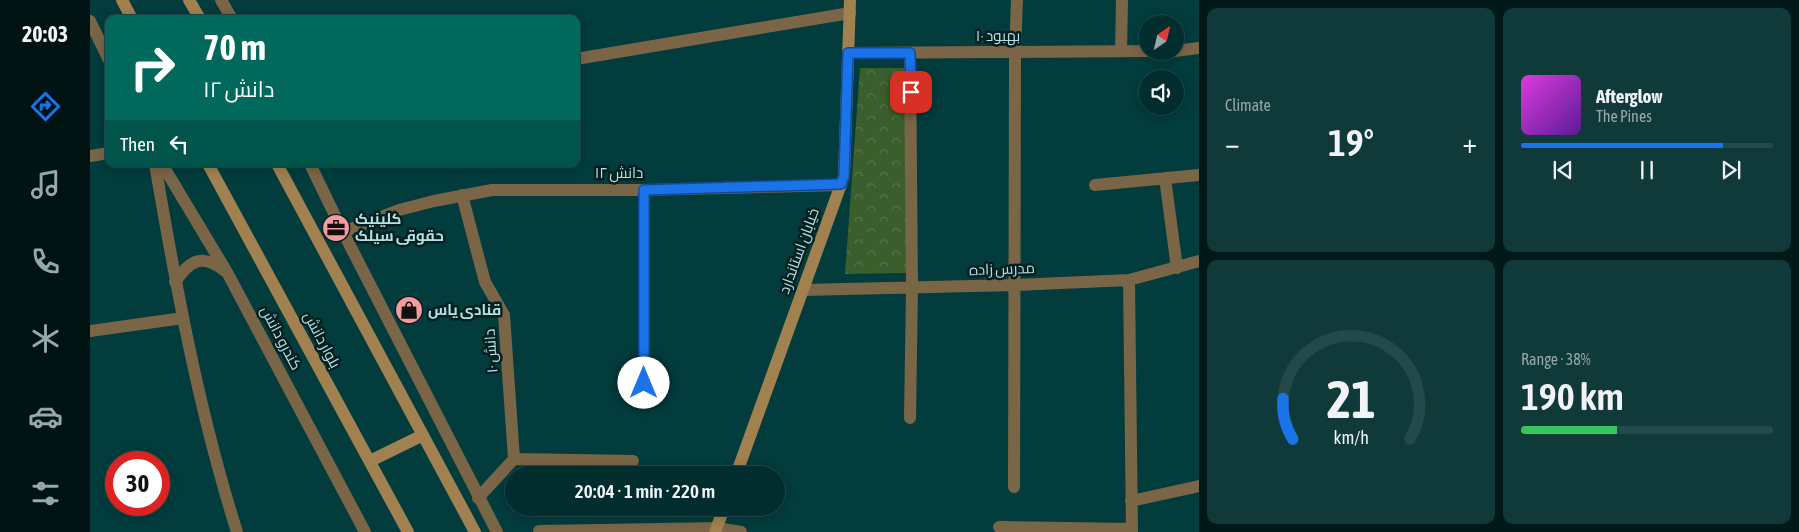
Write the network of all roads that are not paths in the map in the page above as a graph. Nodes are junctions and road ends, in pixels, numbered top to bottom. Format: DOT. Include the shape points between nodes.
graph roads {
  1 [pos="122,0"];
  2 [pos="190,0"];
  3 [pos="221,0"];
  4 [pos="850,0"];
  5 [pos="1017,0"];
  6 [pos="1122,0"];
  7 [pos="850,13"];
  8 [pos="130,15"];
  9 [pos="198,15"];
  10 [pos="230,15"];
  11 [pos="90,21"];
  12 [pos="105,48"];
  13 [pos="1199,48"];
  14 [pos="1184,50"];
  15 [pos="1121,51"];
  16 [pos="1139,51"];
  17 [pos="848,53"];
  18 [pos="910,53"];
  19 [pos="1015,53"];
  20 [pos="580,57"];
  21 [pos="105,154"];
  22 [pos="90,156"];
  23 [pos="156,167"];
  24 [pos="164,167"];
  25 [pos="210,167"];
  26 [pos="280,167"];
  27 [pos="311,167"];
  28 [pos="1199,174"];
  29 [pos="1165,178"];
  30 [pos="841,184"];
  31 [pos="1095,185"];
  32 [pos="644,190"];
  33 [pos="462,195"];
  34 [pos="343,232"];
  35 [pos="1199,261"];
  36 [pos="1177,268"];
  37 [pos="228,274"];
  38 [pos="1129,280"];
  39 [pos="175,282"];
  40 [pos="1015,285"];
  41 [pos="912,288"];
  42 [pos="802,290"];
  43 [pos="183,318"];
  44 [pos="90,331"];
  45 [pos="644,383"];
  46 [pos="910,418"];
  47 [pos="423,434"];
  48 [pos="514,460"];
  49 [pos="370,461"];
  50 [pos="633,461"];
  51 [pos="739,466"];
  52 [pos="1199,486"];
  53 [pos="1014,487"];
  54 [pos="478,498"];
  55 [pos="1131,500"];
  56 [pos="721,516"];
  57 [pos="999,527"];
  58 [pos="716,530"];
  59 [pos="539,531"];
  60 [pos="1132,531"];
  61 [pos="237,532"];
  62 [pos="365,532"];
  63 [pos="408,532"];
  64 [pos="475,532"];
  65 [pos="496,532"];
  66 [pos="741,532"];
  1 -- 8 [label="main road"];
  2 -- 9 [label="main road"];
  3 -- 10 [label="street"];
  4 -- 7 [label="main road, خیابان استاندارد"];
  5 -- 19 [label="street"];
  6 -- 15 [label="street"];
  7 -- 17 [label="main road, خیابان استاندارد"];
  7 -- 20 [label="street"];
  11 -- 12 [label="street"];
  13 -- 14 [label="street"];
  15 -- 16 [label="street, بهبود ۱۰"];
  15 -- 19 [label="street, بهبود ۱۰"];
  17 -- 18 [label="street, بهبود ۱۰"];
  17 -- 30 [label="main road, خیابان استاندارد" via="844,176"];
  18 -- 19 [label="street, بهبود ۱۰"];
  18 -- 41 [label="street"];
  19 -- 40 [label="street"];
  21 -- 22 [label="street"];
  23 -- 39 [label="street"];
  24 -- 37 [label="street, کندرو دانش"];
  25 -- 49 [label="main road, بلوار دانش"];
  26 -- 47 [label="main road"];
  27 -- 34 [label="street"];
  28 -- 29 [label="street"];
  29 -- 31 [label="street"];
  29 -- 36 [label="street"];
  30 -- 32 [label="street, دانش ۱۲"];
  30 -- 42 [label="main road, خیابان استاندارد"];
  32 -- 33 [label="street, دانش ۱۲" via="492,190"];
  32 -- 45 [label="street"];
  33 -- 34 [label="street, دانش ۱۲" via="399,210"];
  33 -- 48 [label="street, دانش ۱۰" via="485,282 504,315"];
  34 -- 54 [label="street"];
  35 -- 36 [label="street, مدرس زاده"];
  36 -- 38 [label="street, مدرس زاده"];
  37 -- 39 [label="street" via="206,260 196,261 185,268"];
  37 -- 62 [label="street, کندرو دانش"];
  38 -- 40 [label="street, مدرس زاده"];
  38 -- 55 [label="street"];
  39 -- 43 [label="street"];
  40 -- 41 [label="street, مدرس زاده"];
  40 -- 53 [label="street"];
  41 -- 42 [label="street, مدرس زاده"];
  41 -- 46 [label="street"];
  42 -- 51 [label="main road, خیابان استاندارد"];
  43 -- 44 [label="street"];
  43 -- 61 [label="street" via="220,476"];
  47 -- 49 [label="main road"];
  47 -- 64 [label="main road"];
  48 -- 50 [label="street"];
  48 -- 54 [label="street"];
  49 -- 63 [label="main road, بلوار دانش"];
  52 -- 55 [label="street"];
  54 -- 65 [label="street"];
  55 -- 60 [label="street"];
  56 -- 58 [label="main road"];
  57 -- 60 [label="street"];
  58 -- 59 [label="street"];
  58 -- 66 [label="street"];
}
